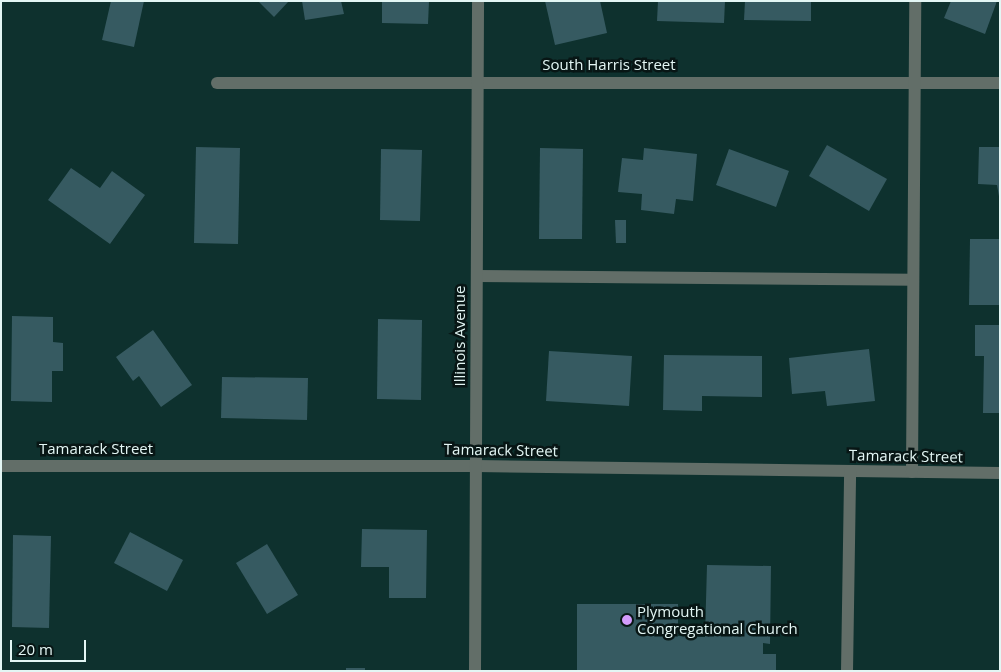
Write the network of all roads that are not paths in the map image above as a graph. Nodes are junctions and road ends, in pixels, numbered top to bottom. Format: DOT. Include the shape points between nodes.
graph roads {
  1 [pos="478,1"];
  2 [pos="915,1"];
  3 [pos="478,80"];
  4 [pos="218,82"];
  5 [pos="915,82"];
  6 [pos="1000,83"];
  7 [pos="476,276"];
  8 [pos="913,280"];
  9 [pos="1,466"];
  10 [pos="476,466"];
  11 [pos="850,471"];
  12 [pos="912,472"];
  13 [pos="1000,473"];
  14 [pos="475,671"];
  15 [pos="847,671"];
  1 -- 3 [label="street, Illinois Avenue"];
  2 -- 5 [label="street"];
  3 -- 4 [label="street, South Harris Street"];
  3 -- 5 [label="street, South Harris Street"];
  3 -- 7 [label="street, Illinois Avenue"];
  5 -- 6 [label="street, South Harris Street"];
  5 -- 8 [label="street"];
  7 -- 8 [label="street"];
  7 -- 10 [label="street, Illinois Avenue"];
  8 -- 12 [label="street"];
  9 -- 10 [label="street, Tamarack Street"];
  10 -- 11 [label="street, Tamarack Street"];
  10 -- 14 [label="street, Illinois Avenue"];
  11 -- 12 [label="street, Tamarack Street"];
  11 -- 15 [label="street"];
  12 -- 13 [label="street, Tamarack Street"];
}
